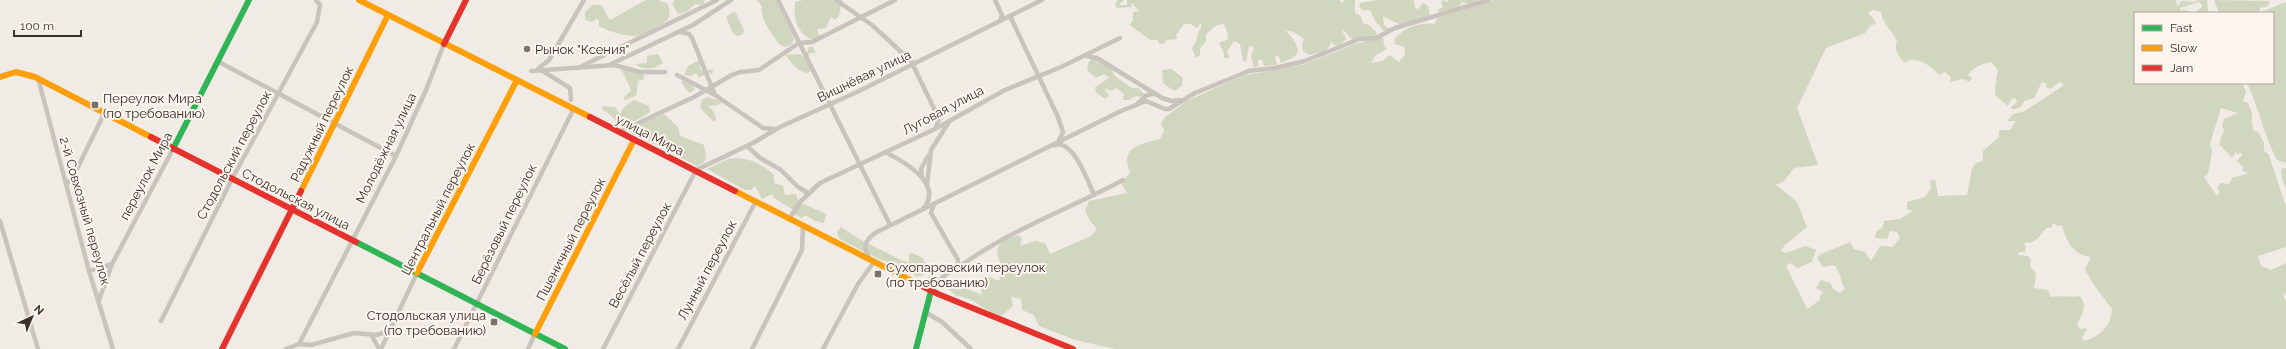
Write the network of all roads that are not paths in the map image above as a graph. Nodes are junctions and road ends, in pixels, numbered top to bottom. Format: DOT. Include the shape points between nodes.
graph roads {
  1 [pos="249,0"];
  2 [pos="316,0"];
  3 [pos="359,0"];
  4 [pos="466,0"];
  5 [pos="584,0"];
  6 [pos="717,0"];
  7 [pos="730,0"];
  8 [pos="778,0"];
  9 [pos="836,0"];
  10 [pos="895,0"];
  11 [pos="995,0"];
  12 [pos="1042,0"];
  13 [pos="1488,0"];
  14 [pos="388,15"];
  15 [pos="1010,16"];
  16 [pos="861,17"];
  17 [pos="1000,21"];
  18 [pos="679,32"];
  19 [pos="1120,38"];
  20 [pos="800,43"];
  21 [pos="444,44"];
  22 [pos="1082,57"];
  23 [pos="217,61"];
  24 [pos="913,64"];
  25 [pos="609,65"];
  26 [pos="578,68"];
  27 [pos="539,70"];
  28 [pos="530,71"];
  29 [pos="665,72"];
  30 [pos="677,75"];
  31 [pos="0,77"];
  32 [pos="1037,77"];
  33 [pos="38,78"];
  34 [pos="517,80"];
  35 [pos="711,87"];
  36 [pos="706,91"];
  37 [pos="279,93"];
  38 [pos="1153,94"];
  39 [pos="715,96"];
  40 [pos="1186,98"];
  41 [pos="572,100"];
  42 [pos="830,104"];
  43 [pos="1137,105"];
  44 [pos="574,108"];
  45 [pos="104,114"];
  46 [pos="950,121"];
  47 [pos="336,122"];
  48 [pos="780,127"];
  49 [pos="934,129"];
  50 [pos="619,132"];
  51 [pos="634,140"];
  52 [pos="1058,141"];
  53 [pos="747,146"];
  54 [pos="1051,146"];
  55 [pos="173,149"];
  56 [pos="932,150"];
  57 [pos="885,152"];
  58 [pos="396,156"];
  59 [pos="858,164"];
  60 [pos="696,170"];
  61 [pos="922,176"];
  62 [pos="232,179"];
  63 [pos="1123,180"];
  64 [pos="66,185"];
  65 [pos="927,188"];
  66 [pos="808,193"];
  67 [pos="1094,195"];
  68 [pos="756,201"];
  69 [pos="937,202"];
  70 [pos="292,209"];
  71 [pos="921,210"];
  72 [pos="789,219"];
  73 [pos="0,221"];
  74 [pos="890,225"];
  75 [pos="803,227"];
  76 [pos="352,239"];
  77 [pos="872,261"];
  78 [pos="112,264"];
  79 [pos="957,268"];
  80 [pos="89,271"];
  81 [pos="417,273"];
  82 [pos="931,291"];
  83 [pos="99,300"];
  84 [pos="477,304"];
  85 [pos="925,312"];
  86 [pos="161,321"];
  87 [pos="390,331"];
  88 [pos="371,334"];
  89 [pos="535,334"];
  90 [pos="299,344"];
  91 [pos="38,349"];
  92 [pos="113,349"];
  93 [pos="222,349"];
  94 [pos="286,349"];
  95 [pos="380,349"];
  96 [pos="454,349"];
  97 [pos="528,349"];
  98 [pos="564,349"];
  99 [pos="603,349"];
  100 [pos="678,349"];
  101 [pos="752,349"];
  102 [pos="823,349"];
  103 [pos="916,349"];
  104 [pos="971,349"];
  105 [pos="1074,349"];
  1 -- 23 [label="street, переулок Мира"];
  2 -- 37 [label="street, Стодольский переулок" via="320,6 317,22"];
  3 -- 14 [label="street, улица Мира"];
  4 -- 21 [label="street"];
  5 -- 27 [label="street" via="548,60"];
  6 -- 26 [label="street"];
  7 -- 18 [label="street"];
  8 -- 20 [label="street"];
  9 -- 16 [label="street"];
  10 -- 16 [label="street"];
  11 -- 17 [label="street" via="1002,15"];
  12 -- 15 [label="street, Вишнёвая улица"];
  13 -- 40 [label="street" via="1395,28 1376,38 1360,39 1305,61 1248,71"];
  14 -- 21 [label="street, улица Мира"];
  14 -- 47 [label="street, Радужный переулок"];
  15 -- 17 [label="street, Вишнёвая улица"];
  15 -- 32 [label="street"];
  16 -- 20 [label="street" via="812,42"];
  16 -- 24 [label="street"];
  17 -- 24 [label="street, Вишнёвая улица"];
  18 -- 25 [label="street"];
  18 -- 35 [label="street" via="689,34 692,38"];
  19 -- 22 [label="street, Луговая улица"];
  20 -- 35 [label="street" via="759,70 740,72"];
  20 -- 42 [label="street"];
  21 -- 34 [label="street, улица Мира"];
  21 -- 58 [label="street, Молодёжная улица"];
  22 -- 32 [label="street, Луговая улица"];
  22 -- 38 [label="street" via="1097,58"];
  23 -- 37 [label="street"];
  23 -- 55 [label="street, переулок Мира"];
  24 -- 42 [label="street, Вишнёвая улица"];
  24 -- 49 [label="street" via="939,119 938,126"];
  25 -- 26 [label="street"];
  25 -- 29 [label="street" via="640,72"];
  26 -- 27 [label="street"];
  27 -- 28 [label="street"];
  27 -- 41 [label="street" via="570,88"];
  30 -- 36 [label="street"];
  31 -- 33 [label="street, Стодольская улица" via="16,72"];
  32 -- 46 [label="street, Луговая улица" via="1005,90"];
  32 -- 52 [label="street" via="1062,127"];
  33 -- 45 [label="street, Стодольская улица"];
  33 -- 64 [label="street, 2-й Совхозный переулок"];
  34 -- 44 [label="street, улица Мира"];
  34 -- 81 [label="street, Центральный переулок"];
  35 -- 36 [label="street"];
  35 -- 39 [label="street"];
  36 -- 39 [label="street"];
  36 -- 50 [label="street"];
  37 -- 47 [label="street"];
  37 -- 62 [label="street, Стодольский переулок"];
  38 -- 40 [label="street" via="1172,101"];
  38 -- 43 [label="street" via="1148,95"];
  39 -- 48 [label="street" via="763,128 774,130"];
  40 -- 43 [label="street" via="1165,109 1146,101"];
  42 -- 48 [label="street, Вишнёвая улица"];
  42 -- 59 [label="street"];
  43 -- 52 [label="street"];
  44 -- 50 [label="street, улица Мира"];
  44 -- 84 [label="street, Берёзовый переулок"];
  45 -- 55 [label="street, Стодольская улица"];
  45 -- 64 [label="street" via="73,177"];
  46 -- 49 [label="street, Луговая улица"];
  46 -- 56 [label="street"];
  47 -- 58 [label="street"];
  47 -- 70 [label="street, Радужный переулок"];
  48 -- 53 [label="street, Вишнёвая улица"];
  49 -- 57 [label="street, Луговая улица"];
  50 -- 51 [label="street, улица Мира"];
  51 -- 60 [label="street, улица Мира"];
  51 -- 89 [label="street, Пшеничный переулок"];
  52 -- 54 [label="street"];
  53 -- 60 [label="street, Вишнёвая улица"];
  53 -- 66 [label="street"];
  54 -- 67 [label="street" via="1059,143 1072,151"];
  54 -- 69 [label="street"];
  55 -- 62 [label="street, Стодольская улица"];
  55 -- 78 [label="street, переулок Мира"];
  56 -- 61 [label="street" via="921,169"];
  56 -- 65 [label="street"];
  57 -- 59 [label="street, Луговая улица"];
  57 -- 61 [label="street"];
  58 -- 76 [label="street, Молодёжная улица"];
  59 -- 66 [label="street, Луговая улица" via="820,183"];
  59 -- 74 [label="street"];
  60 -- 68 [label="street, улица Мира"];
  60 -- 99 [label="street, Весёлый переулок"];
  61 -- 65 [label="street"];
  62 -- 70 [label="street, Стодольская улица"];
  62 -- 86 [label="street, Стодольский переулок"];
  63 -- 67 [label="street"];
  64 -- 80 [label="street, 2-й Совхозный переулок"];
  65 -- 71 [label="street" via="927,202"];
  66 -- 72 [label="street, Луговая улица"];
  67 -- 79 [label="street" via="1007,236"];
  68 -- 72 [label="street, улица Мира"];
  68 -- 100 [label="street, Лунный переулок"];
  69 -- 71 [label="street"];
  69 -- 79 [label="street" via="932,206 931,213 958,260"];
  70 -- 76 [label="street, Стодольская улица"];
  70 -- 93 [label="street, Радужный переулок"];
  71 -- 74 [label="street"];
  72 -- 75 [label="street, улица Мира"];
  73 -- 91 [label="street"];
  74 -- 77 [label="street" via="867,240 865,250"];
  75 -- 77 [label="street, улица Мира"];
  75 -- 101 [label="street" via="802,250"];
  76 -- 81 [label="street, Стодольская улица"];
  76 -- 90 [label="street, Молодёжная улица"];
  77 -- 82 [label="street, улица Мира"];
  77 -- 102 [label="street"];
  78 -- 80 [label="street"];
  78 -- 83 [label="street, переулок Мира"];
  79 -- 82 [label="street" via="941,278"];
  80 -- 83 [label="street, 2-й Совхозный переулок"];
  81 -- 84 [label="street, Стодольская улица"];
  81 -- 87 [label="street, Центральный переулок"];
  82 -- 85 [label="street"];
  82 -- 105 [label="street, улица Мира"];
  83 -- 92 [label="street, 2-й Совхозный переулок"];
  84 -- 89 [label="street, Стодольская улица"];
  84 -- 96 [label="street, Берёзовый переулок"];
  85 -- 103 [label="street"];
  85 -- 104 [label="street" via="942,322"];
  87 -- 88 [label="street"];
  87 -- 95 [label="street, Центральный переулок"];
  88 -- 90 [label="street" via="354,333 311,345"];
  88 -- 95 [label="street"];
  89 -- 97 [label="street, Пшеничный переулок"];
  89 -- 98 [label="street, Стодольская улица"];
  90 -- 94 [label="street"];
}
